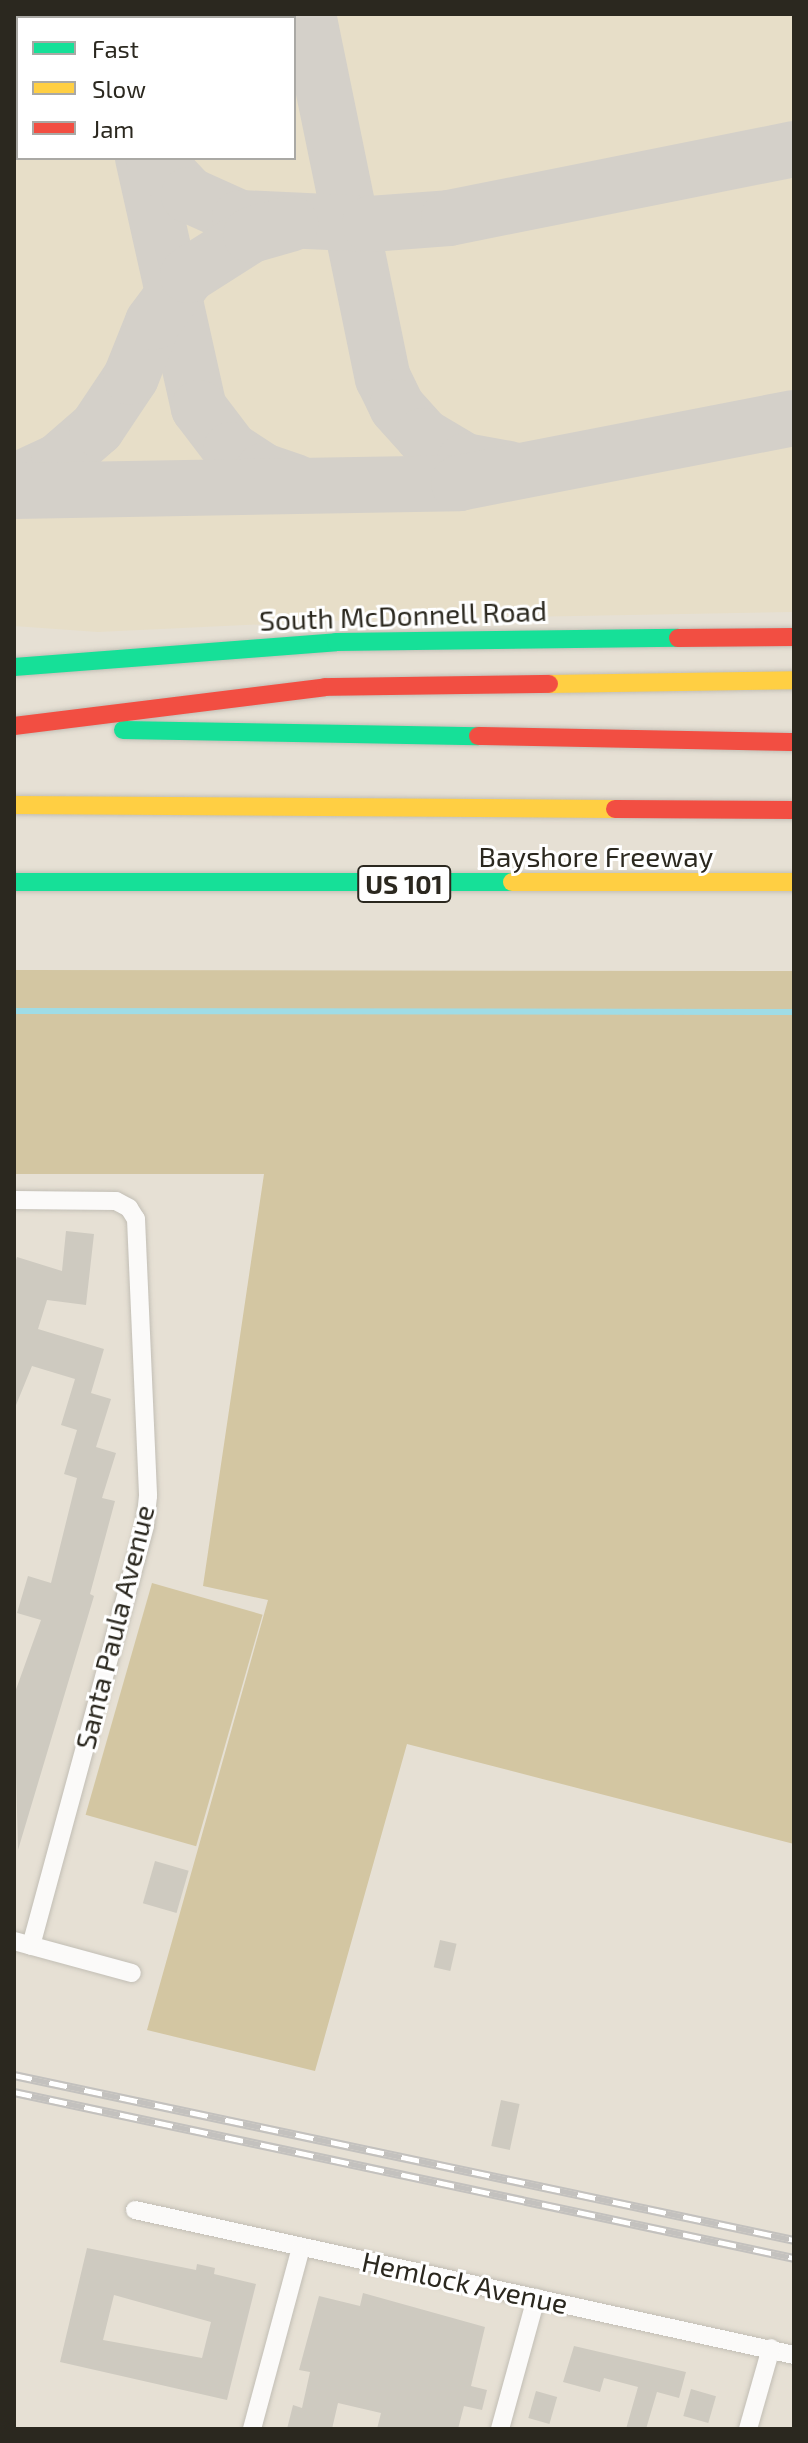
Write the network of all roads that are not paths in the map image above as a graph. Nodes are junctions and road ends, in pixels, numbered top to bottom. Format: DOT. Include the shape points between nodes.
graph roads {
  1 [pos="794,637"];
  2 [pos="14,667"];
  3 [pos="794,680"];
  4 [pos="14,727"];
  5 [pos="794,742"];
  6 [pos="14,805"];
  7 [pos="794,810"];
  8 [pos="14,882"];
  9 [pos="794,882"];
  10 [pos="14,1200"];
  11 [pos="23,1943"];
  12 [pos="132,1973"];
  13 [pos="135,2210"];
  14 [pos="301,2247"];
  15 [pos="536,2298"];
  16 [pos="771,2348"];
  17 [pos="794,2355"];
  18 [pos="252,2429"];
  19 [pos="500,2429"];
  20 [pos="748,2429"];
  1 -- 2 [label="main road, South McDonnell Road" via="336,642"];
  3 -- 4 [label="main road" via="325,687"];
  4 -- 5 [label="main road"];
  6 -- 7 [label="main road, Bayshore Freeway"];
  8 -- 9 [label="main road, Bayshore Freeway / US 101"];
  10 -- 11 [label="street, Santa Paula Avenue" via="116,1201 136,1219 145,1526"];
  11 -- 12 [label="street"];
  13 -- 14 [label="street, Hemlock Avenue"];
  14 -- 15 [label="street, Hemlock Avenue"];
  14 -- 18 [label="street"];
  15 -- 16 [label="street, Hemlock Avenue"];
  15 -- 19 [label="street"];
  16 -- 17 [label="street, Hemlock Avenue"];
  16 -- 20 [label="street"];
}
